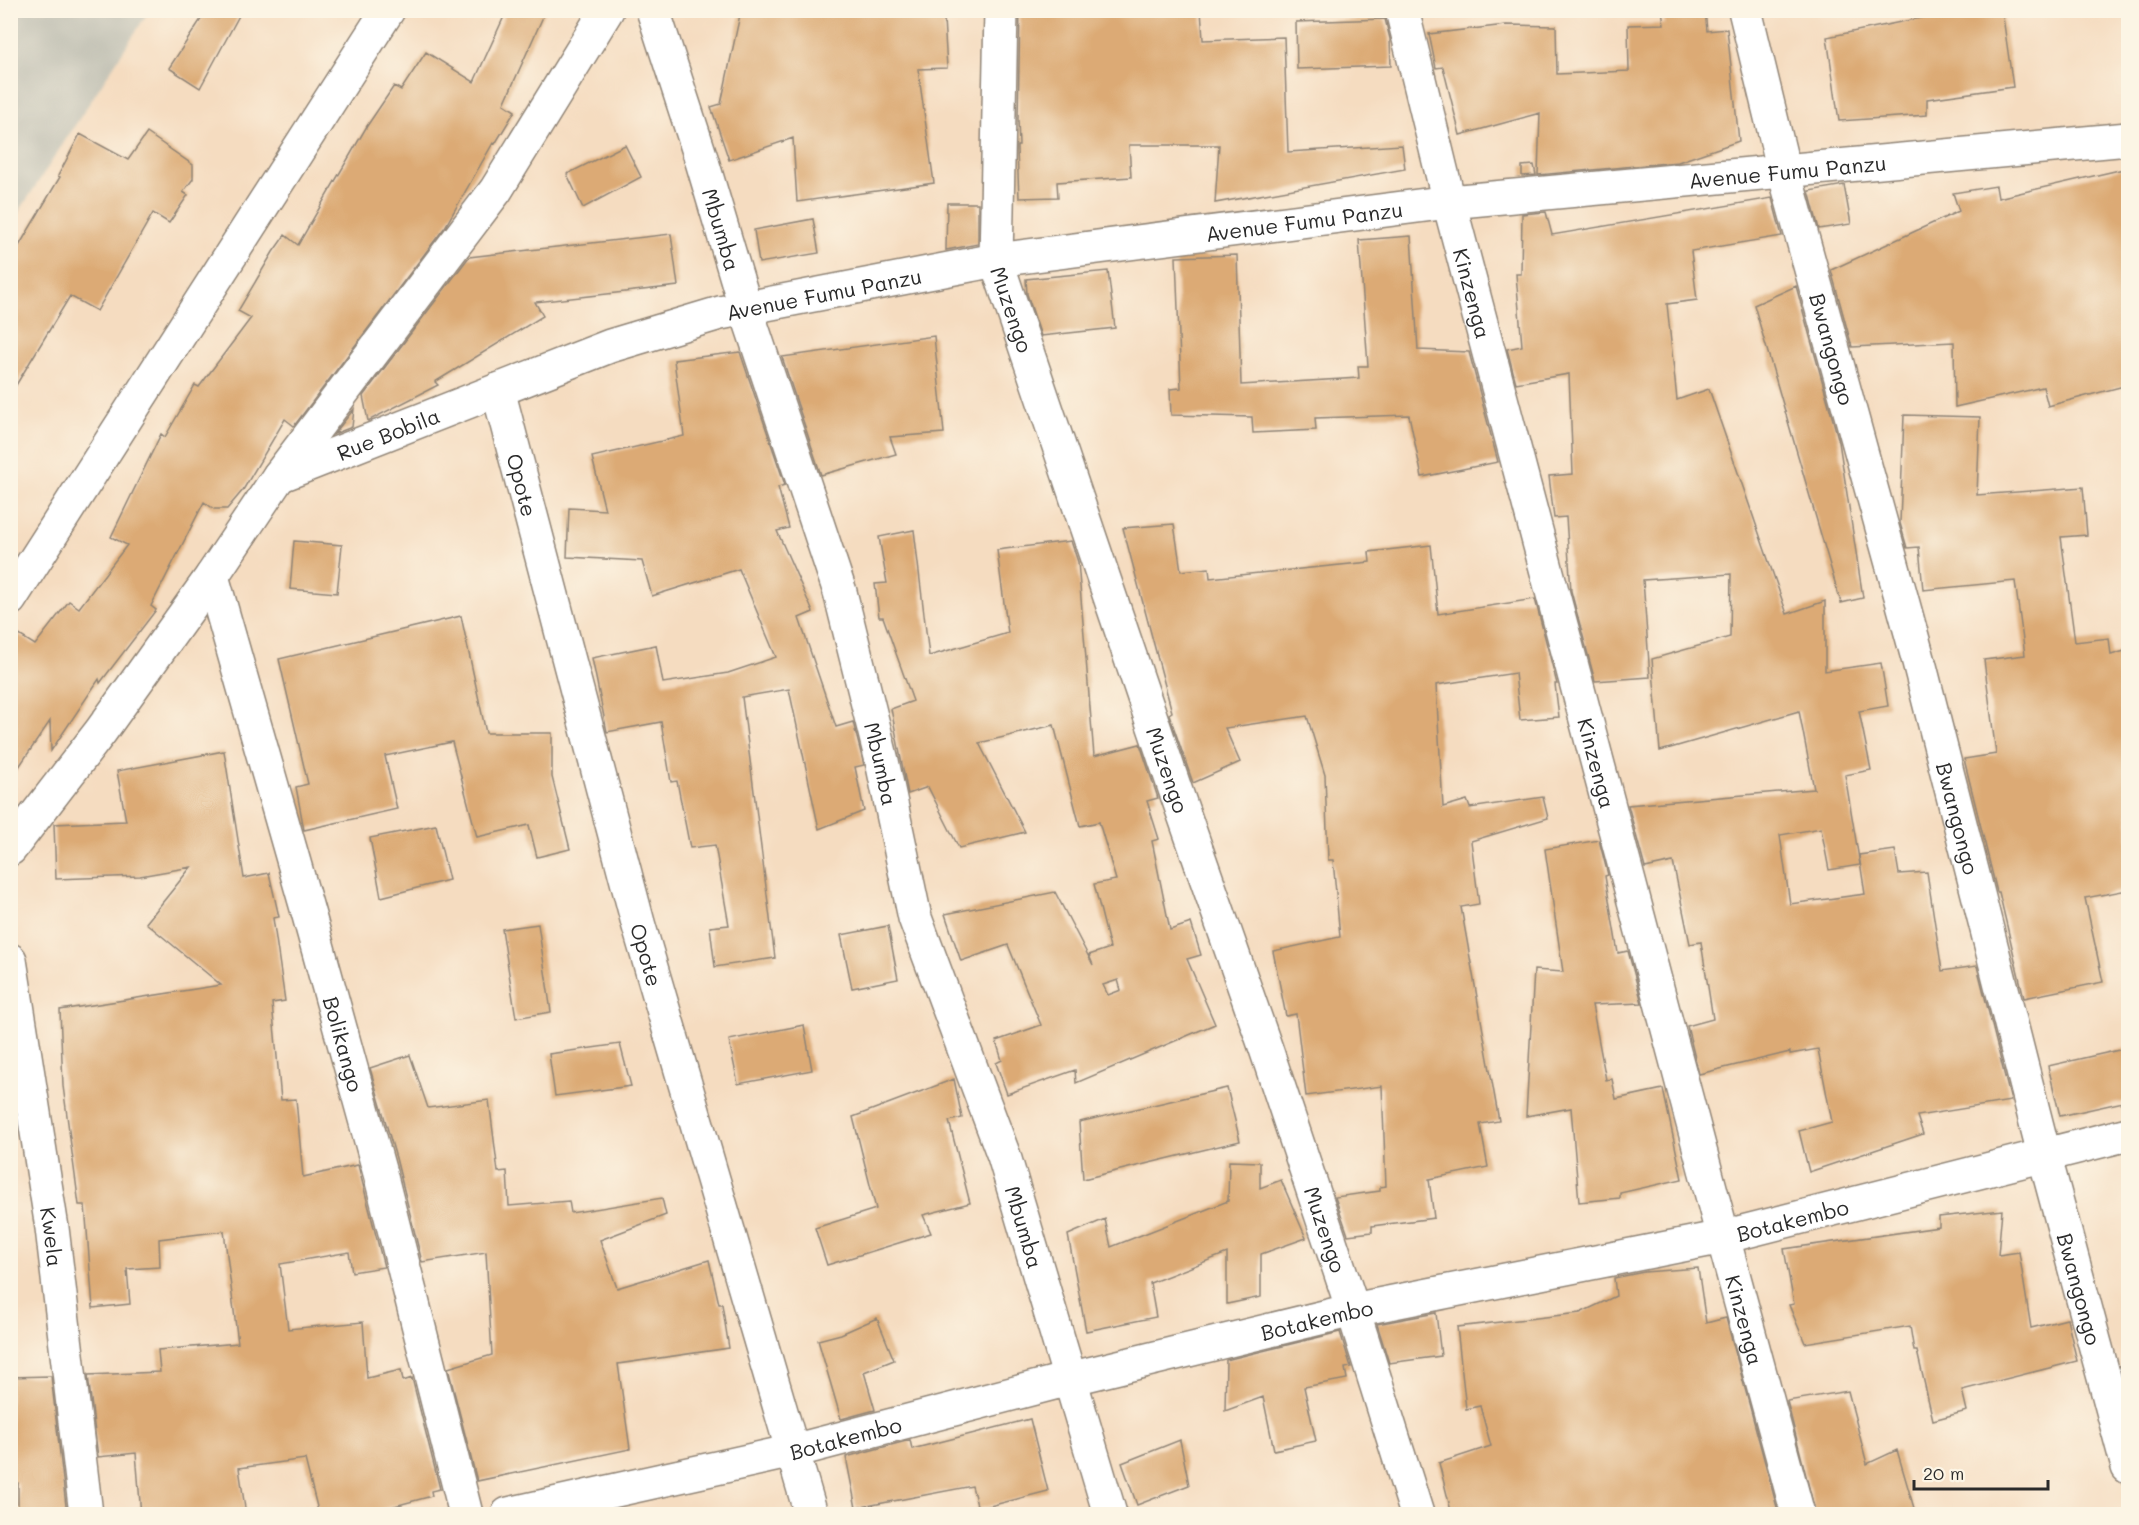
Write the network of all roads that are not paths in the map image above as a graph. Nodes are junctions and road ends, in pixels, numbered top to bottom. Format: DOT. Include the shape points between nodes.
graph roads {
  1 [pos="388,10"];
  2 [pos="607,10"];
  3 [pos="653,10"];
  4 [pos="1001,10"];
  5 [pos="1402,10"];
  6 [pos="1745,10"];
  7 [pos="2128,139"];
  8 [pos="1784,171"];
  9 [pos="1449,202"];
  10 [pos="996,260"];
  11 [pos="746,309"];
  12 [pos="498,390"];
  13 [pos="279,476"];
  14 [pos="212,576"];
  15 [pos="10,599"];
  16 [pos="10,849"];
  17 [pos="10,960"];
  18 [pos="2128,1134"];
  19 [pos="2044,1154"];
  20 [pos="1723,1237"];
  21 [pos="1353,1310"];
  22 [pos="1070,1379"];
  23 [pos="793,1451"];
  24 [pos="2128,1467"];
  25 [pos="86,1515"];
  26 [pos="466,1515"];
  27 [pos="508,1515"];
  28 [pos="811,1515"];
  29 [pos="1110,1515"];
  30 [pos="1417,1515"];
  31 [pos="1798,1515"];
  1 -- 15 [label="street"];
  2 -- 13 [label="street" via="496,190"];
  3 -- 11 [label="street, Mbumba"];
  4 -- 10 [label="street, Muzengo"];
  5 -- 9 [label="street, Kinzenga"];
  6 -- 8 [label="street, Bwangongo"];
  7 -- 8 [label="street, Avenue Fumu Panzu"];
  8 -- 9 [label="street, Avenue Fumu Panzu"];
  8 -- 19 [label="street, Bwangongo" via="1919,663"];
  9 -- 10 [label="street, Avenue Fumu Panzu"];
  9 -- 20 [label="street, Kinzenga"];
  10 -- 11 [label="street, Avenue Fumu Panzu"];
  10 -- 21 [label="street, Muzengo"];
  11 -- 12 [label="street, Avenue Fumu Panzu" via="610,346"];
  11 -- 22 [label="street, Mbumba" via="840,592 882,761 915,918 1004,1156"];
  12 -- 13 [label="street, Rue Bobila"];
  12 -- 23 [label="street, Opote" via="638,922"];
  13 -- 14 [label="street"];
  14 -- 16 [label="street"];
  14 -- 26 [label="street, Bolikango" via="381,1177"];
  17 -- 25 [label="street, Kwela" via="52,1228"];
  18 -- 19 [label="street, Botakembo"];
  19 -- 20 [label="street, Botakembo"];
  19 -- 24 [label="street, Bwangongo"];
  20 -- 21 [label="street, Botakembo"];
  20 -- 31 [label="street, Kinzenga"];
  21 -- 22 [label="street, Botakembo"];
  21 -- 30 [label="street, Muzengo"];
  22 -- 23 [label="street, Botakembo"];
  22 -- 29 [label="street, Mbumba"];
  23 -- 27 [label="street, Botakembo"];
  23 -- 28 [label="street, Opote"];
}
